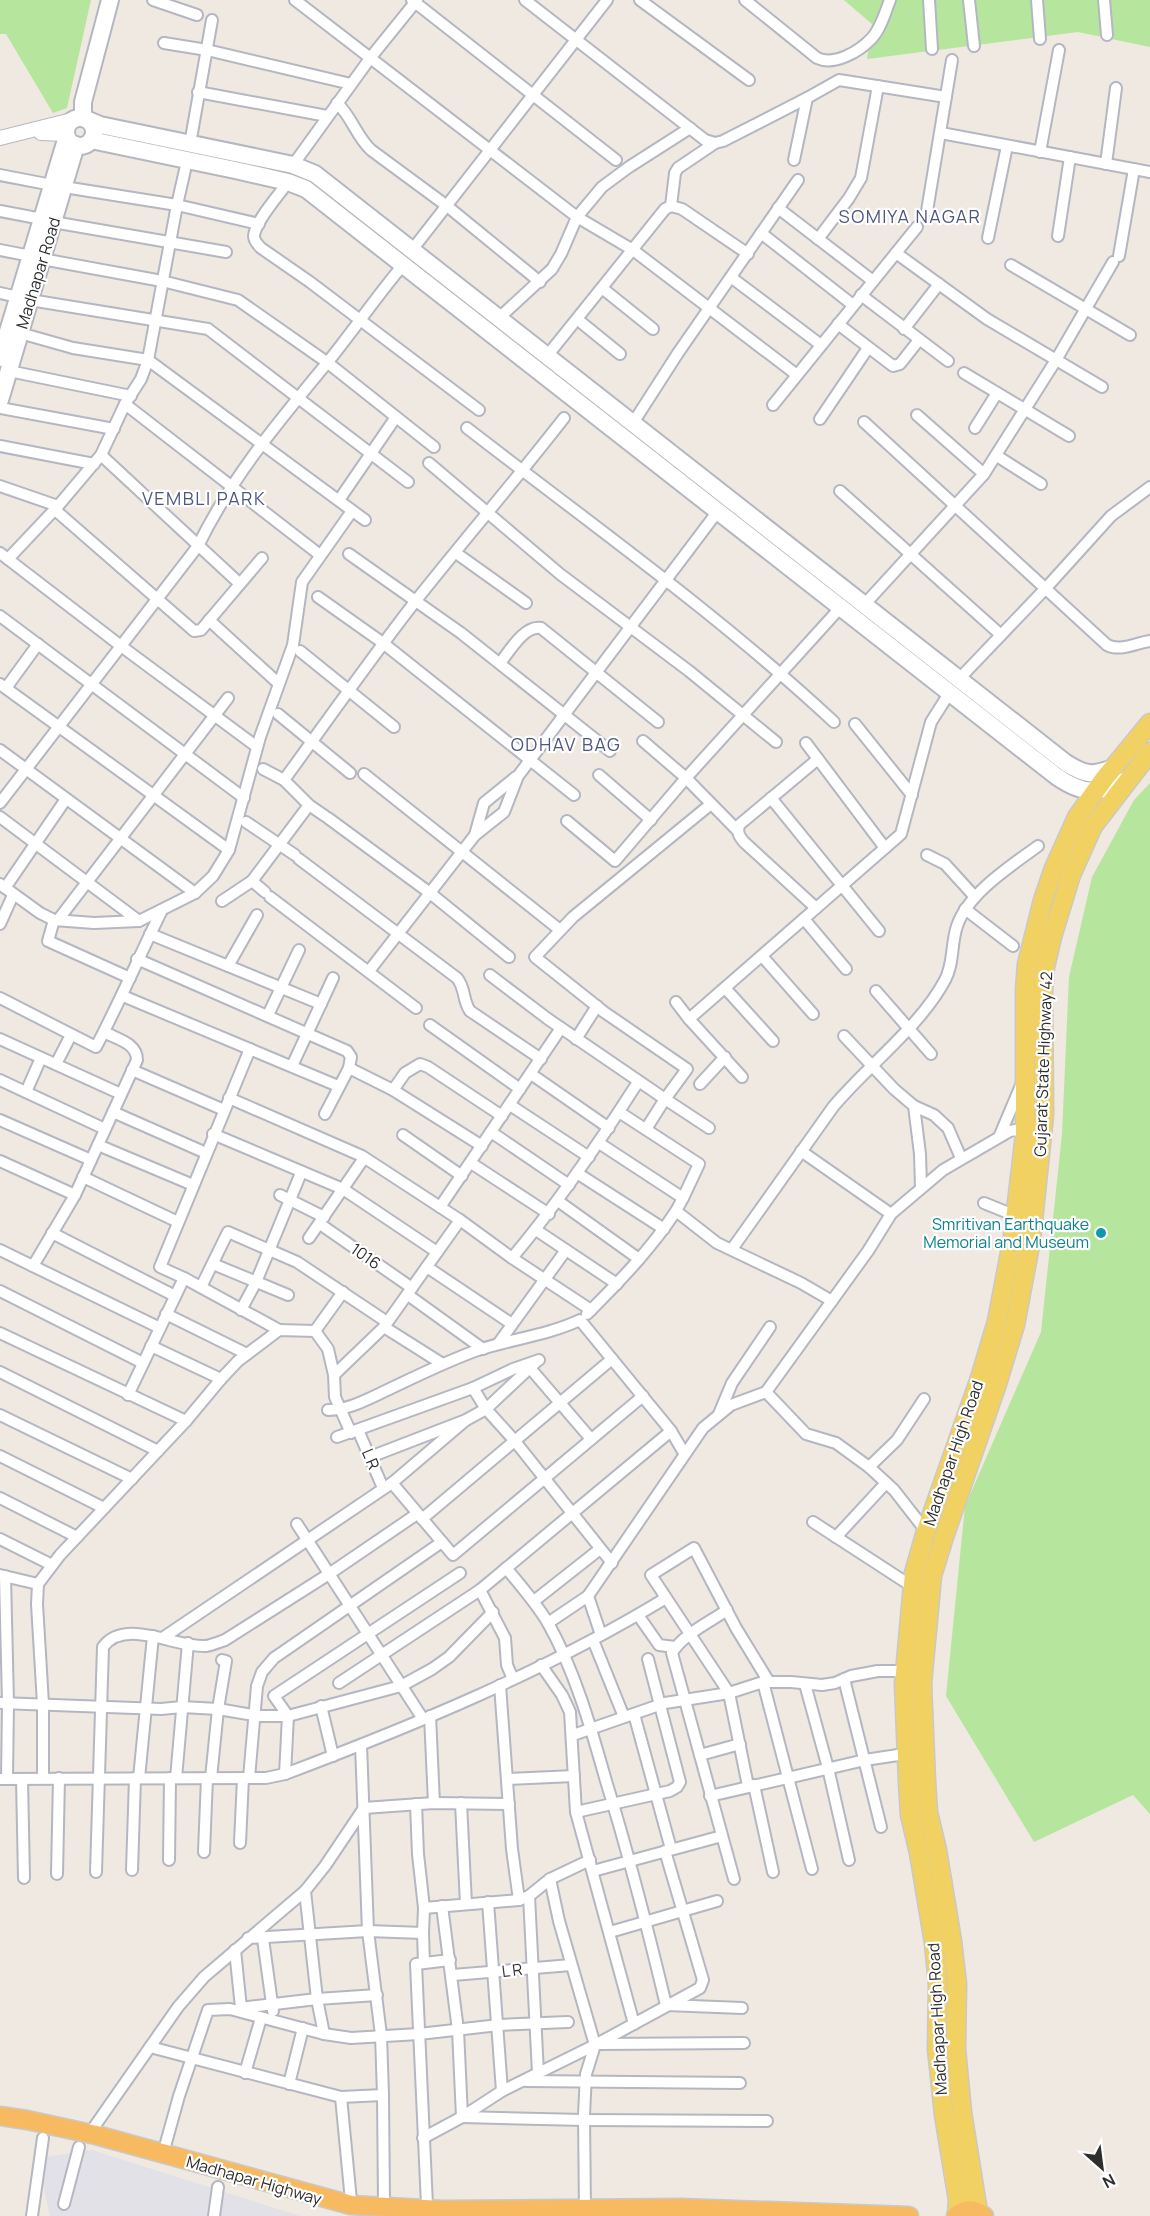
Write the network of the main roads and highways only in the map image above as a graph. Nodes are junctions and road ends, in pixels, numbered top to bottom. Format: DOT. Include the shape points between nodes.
graph roads {
  1 [pos="110,0"];
  2 [pos="78,126"];
  3 [pos="9,335"];
  4 [pos="4,364"];
  5 [pos="0,400"];
  6 [pos="1150,723"];
  7 [pos="1150,752"];
  8 [pos="1113,768"];
  9 [pos="1128,779"];
  10 [pos="1068,785"];
  11 [pos="1096,790"];
  12 [pos="1077,817"];
  13 [pos="0,2116"];
  14 [pos="0,2126"];
  15 [pos="348,2208"];
  16 [pos="585,2212"];
  17 [pos="981,2214"];
  18 [pos="957,2215"];
  19 [pos="909,2216"];
  1 -- 2 [label="main road, Madhapar Road"];
  2 -- 3 [label="main road, Madhapar Road"];
  2 -- 8 [label="main road" via="100,125 293,165 315,174 1077,770 1097,774"];
  2 -- 10 [label="main road" via="187,161 306,189"];
  3 -- 4 [label="main road, Madhapar Road"];
  4 -- 5 [label="main road, Madhapar Road"];
  6 -- 8 [label="main road, Madhapar High Road"];
  7 -- 9 [label="main road, Gujarat State Highway 42"];
  8 -- 11 [label="main road, Madhapar High Road"];
  9 -- 11 [label="main road"];
  9 -- 17 [label="main road, Gujarat State Highway 42" via="1093,826 1071,875 1052,937 1043,991 1044,1115 1031,1240 1012,1335 932,1576 922,1684 928,1812 952,1941 962,2112"];
  10 -- 11 [label="main road"];
  10 -- 12 [label="main road"];
  11 -- 12 [label="main road, Madhapar High Road"];
  12 -- 18 [label="main road, Madhapar High Road" via="1043,900 1027,964 1025,1134 1016,1216 997,1321 914,1573 905,1671 910,1815 934,1943 937,2049"];
  13 -- 16 [label="highway, Madhapar Highway" via="96,2135 351,2205"];
  14 -- 15 [label="highway, Madhapar Highway" via="58,2136"];
  16 -- 19 [label="highway, Madhapar Highway" via="680,2208"];
  17 -- 18 [label="highway" via="967,2210"];
}
